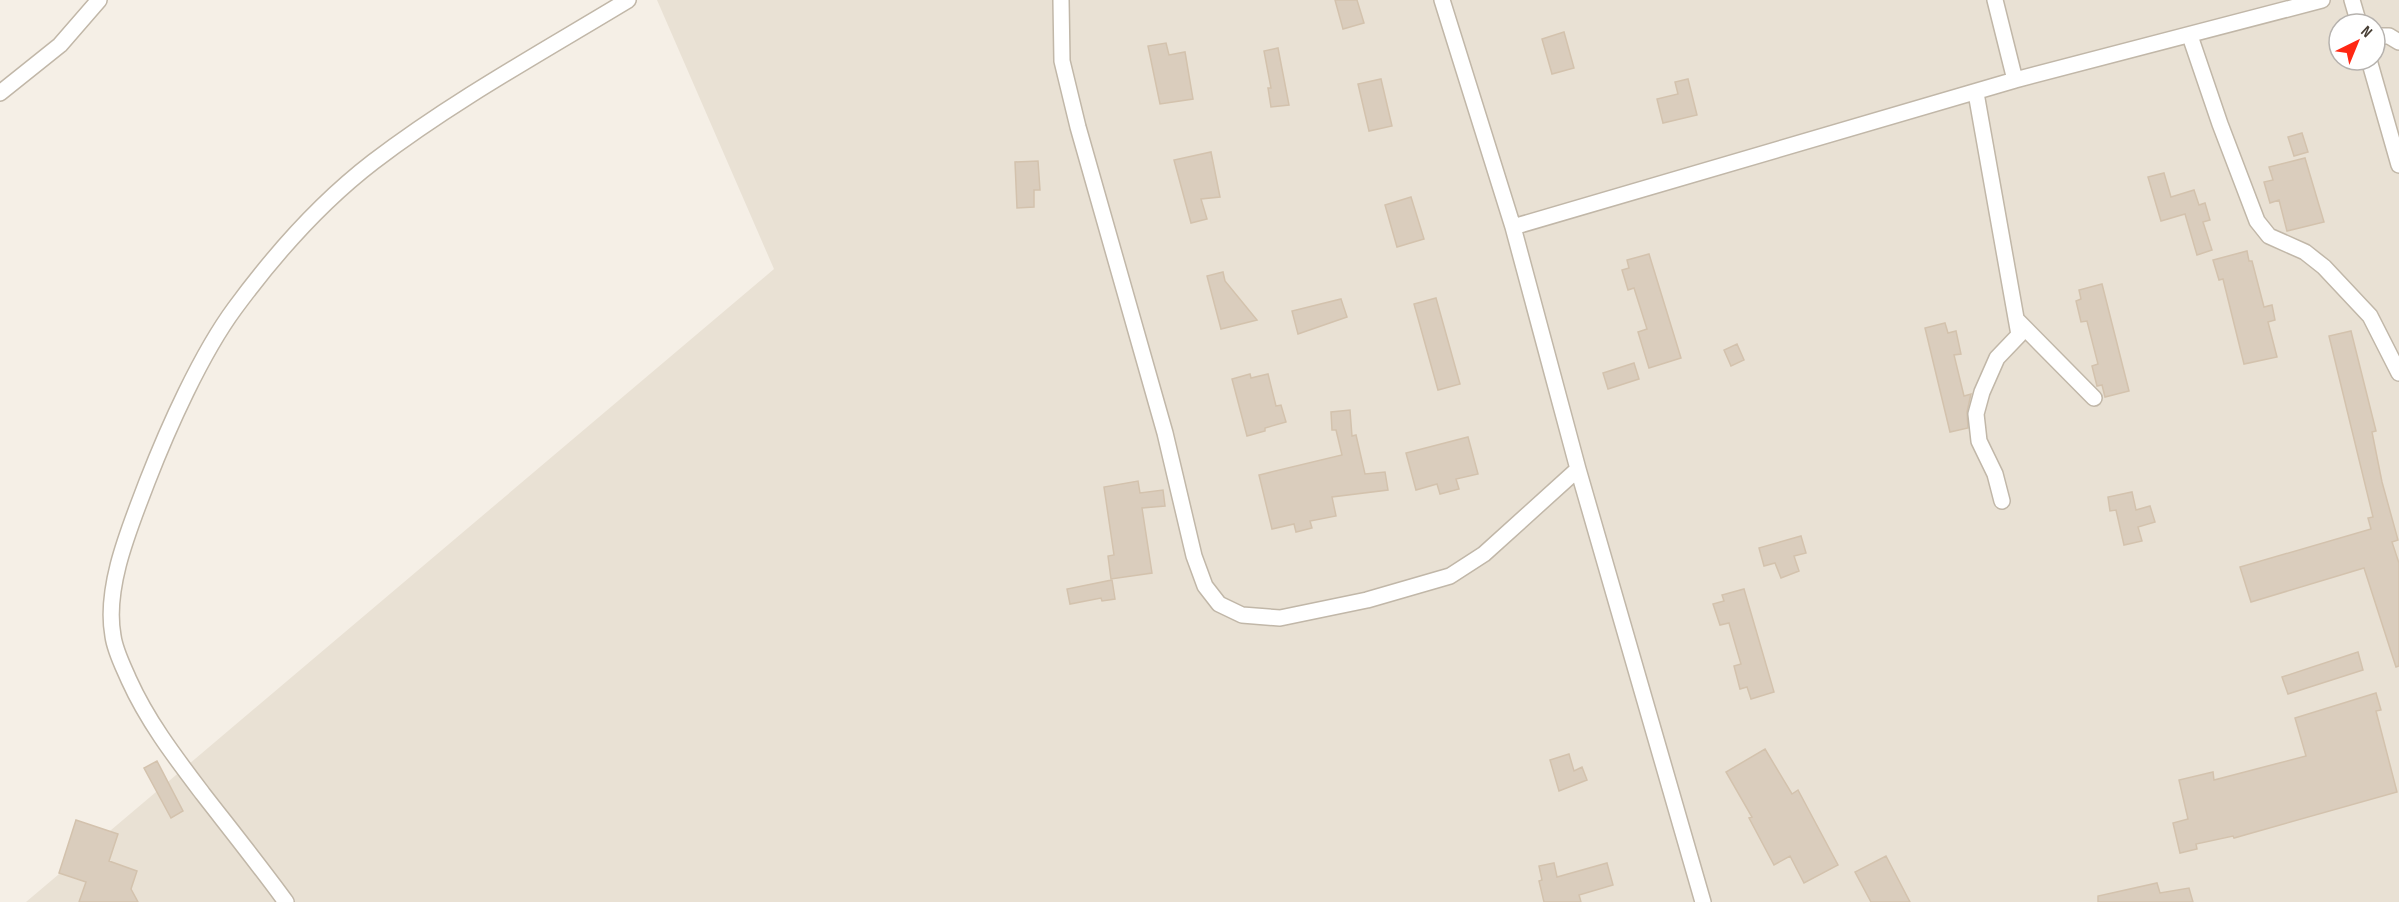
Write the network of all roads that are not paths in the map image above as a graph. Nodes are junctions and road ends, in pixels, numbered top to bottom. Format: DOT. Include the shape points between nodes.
graph roads {
  1 [pos="99,0"];
  2 [pos="628,0"];
  3 [pos="1061,0"];
  4 [pos="1442,0"];
  5 [pos="1995,0"];
  6 [pos="2322,0"];
  7 [pos="2190,36"];
  8 [pos="2372,72"];
  9 [pos="2015,81"];
  10 [pos="0,93"];
  11 [pos="1976,93"];
  12 [pos="2399,165"];
  13 [pos="1513,227"];
  14 [pos="2016,319"];
  15 [pos="2399,373"];
  16 [pos="2094,398"];
  17 [pos="1578,469"];
  18 [pos="2002,501"];
  19 [pos="286,902"];
  20 [pos="1702,902"];
  1 -- 10 [label="street" via="60,45"];
  2 -- 19 [label="street" via="459,101 372,163 326,204 234,309 157,455 114,585 113,638 142,710"];
  3 -- 17 [label="street" via="1062,62 1078,127 1165,433 1194,556 1205,586 1220,604 1242,615 1280,618 1367,600 1450,576 1484,554"];
  4 -- 13 [label="street"];
  5 -- 9 [label="street"];
  6 -- 7 [label="street"];
  7 -- 9 [label="street"];
  7 -- 15 [label="street" via="2257,221 2269,236 2305,252 2324,267 2370,316"];
  8 -- 12 [label="street"];
  9 -- 11 [label="street"];
  11 -- 13 [label="street"];
  11 -- 14 [label="street"];
  13 -- 17 [label="street"];
  14 -- 16 [label="street"];
  14 -- 18 [label="street" via="2019,335 1997,358 1976,414 1979,441 1995,474"];
  17 -- 20 [label="street"];
}
